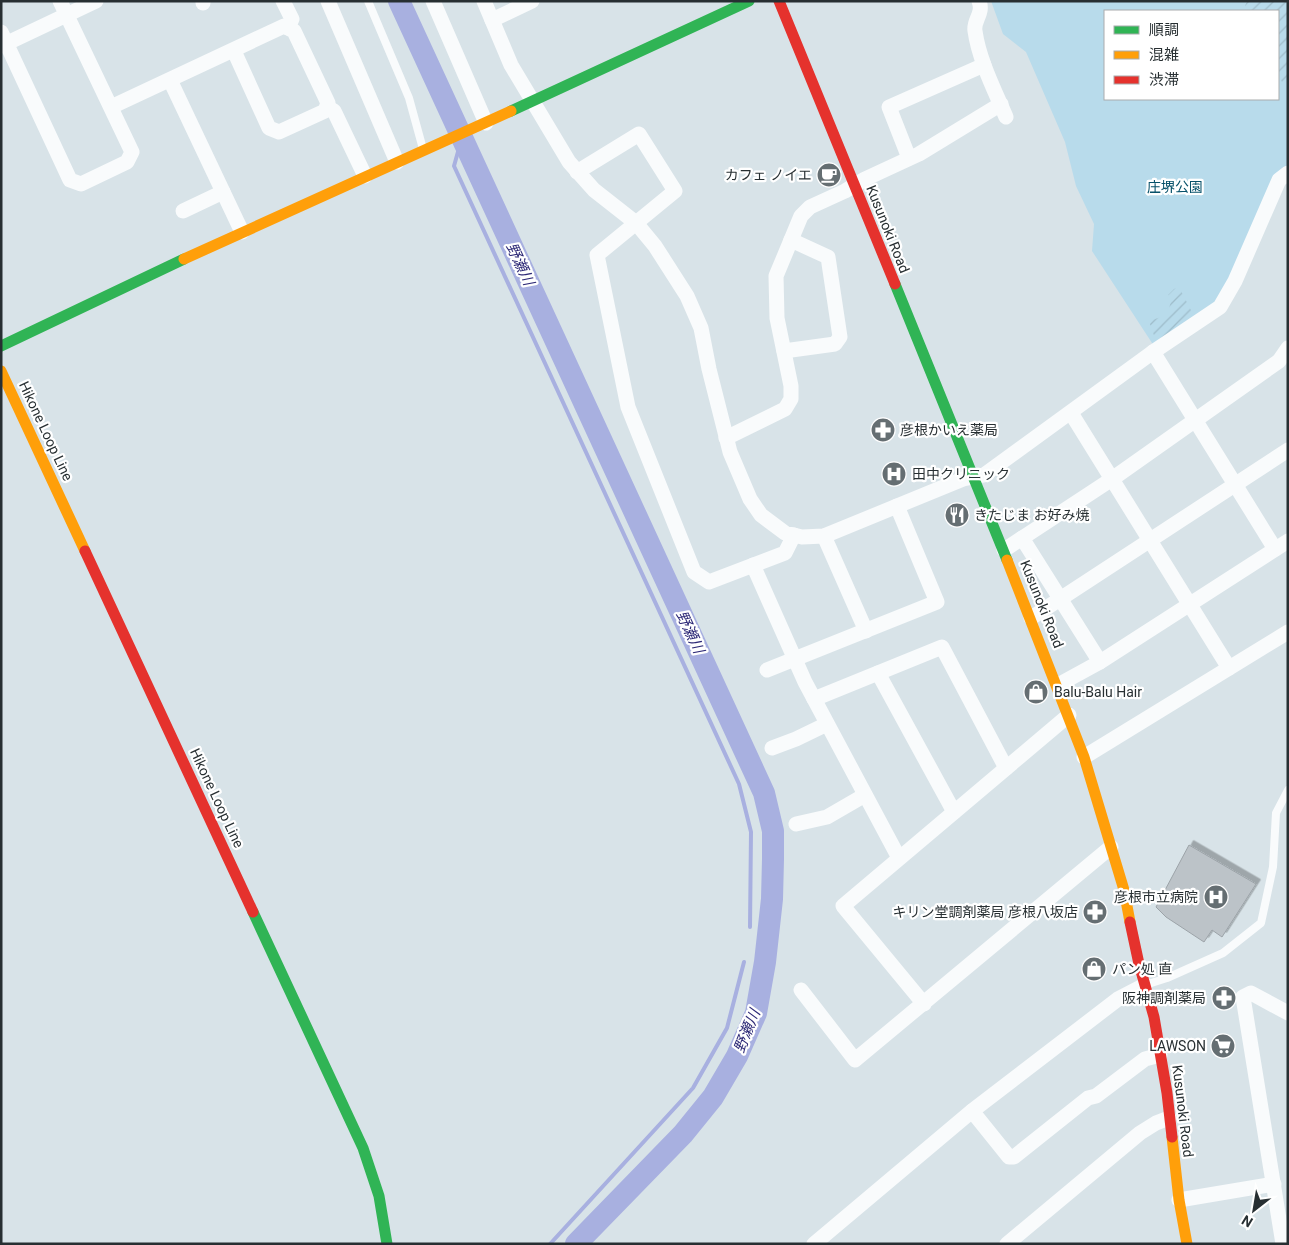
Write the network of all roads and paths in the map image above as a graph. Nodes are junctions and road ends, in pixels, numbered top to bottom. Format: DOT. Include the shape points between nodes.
graph roads {
  1 [pos="60,1"];
  2 [pos="96,1"];
  3 [pos="283,1"];
  4 [pos="328,1"];
  5 [pos="368,1"];
  6 [pos="433,1"];
  7 [pos="484,1"];
  8 [pos="532,1"];
  9 [pos="749,1"];
  10 [pos="779,1"];
  11 [pos="980,1"];
  12 [pos="67,15"];
  13 [pos="492,20"];
  14 [pos="288,28"];
  15 [pos="3,41"];
  16 [pos="234,51"];
  17 [pos="984,65"];
  18 [pos="170,80"];
  19 [pos="532,102"];
  20 [pos="110,107"];
  21 [pos="327,107"];
  22 [pos="480,125"];
  23 [pos="426,150"];
  24 [pos="909,158"];
  25 [pos="397,162"];
  26 [pos="577,172"];
  27 [pos="1288,173"];
  28 [pos="365,176"];
  29 [pos="854,185"];
  30 [pos="223,192"];
  31 [pos="183,211"];
  32 [pos="636,223"];
  33 [pos="242,232"];
  34 [pos="791,240"];
  35 [pos="1,346"];
  36 [pos="1288,348"];
  37 [pos="784,351"];
  38 [pos="1153,352"];
  39 [pos="1,371"];
  40 [pos="1071,413"];
  41 [pos="1195,420"];
  42 [pos="726,438"];
  43 [pos="1288,450"];
  44 [pos="973,477"];
  45 [pos="1112,479"];
  46 [pos="1236,485"];
  47 [pos="896,506"];
  48 [pos="794,535"];
  49 [pos="824,536"];
  50 [pos="1022,538"];
  51 [pos="1150,541"];
  52 [pos="1282,545"];
  53 [pos="1004,550"];
  54 [pos="753,565"];
  55 [pos="1059,600"];
  56 [pos="1190,604"];
  57 [pos="1031,618"];
  58 [pos="866,631"];
  59 [pos="1288,632"];
  60 [pos="795,659"];
  61 [pos="1100,662"];
  62 [pos="1229,668"];
  63 [pos="767,670"];
  64 [pos="878,673"];
  65 [pos="1058,686"];
  66 [pos="814,699"];
  67 [pos="1069,715"];
  68 [pos="827,724"];
  69 [pos="772,748"];
  70 [pos="1084,757"];
  71 [pos="1006,768"];
  72 [pos="1288,790"];
  73 [pos="865,795"];
  74 [pos="954,812"];
  75 [pos="796,824"];
  76 [pos="1111,846"];
  77 [pos="899,858"];
  78 [pos="1145,985"];
  79 [pos="801,990"];
  80 [pos="924,1004"];
  81 [pos="1288,1013"];
  82 [pos="1160,1055"];
  83 [pos="972,1111"];
  84 [pos="1169,1118"];
  85 [pos="1274,1184"];
  86 [pos="1179,1200"];
  87 [pos="388,1244"];
  88 [pos="814,1244"];
  89 [pos="1007,1244"];
  90 [pos="1187,1244"];
  91 [pos="1284,1244"];
  1 -- 12 [label="street"];
  2 -- 12 [label="street"];
  3 -- 14 [label="street" via="292,19"];
  4 -- 25 [label="street"];
  5 -- 23 [label="lane" via="409,98"];
  6 -- 22 [label="street"];
  7 -- 13 [label="street"];
  8 -- 13 [label="street"];
  9 -- 19 [label="street"];
  10 -- 29 [label="street, Kusunoki Road"];
  11 -- 17 [label="street" via="982,8 974,29"];
  12 -- 15 [label="street"];
  12 -- 20 [label="street"];
  13 -- 19 [label="street" via="511,65"];
  14 -- 16 [label="street" via="284,26"];
  14 -- 21 [label="street" via="294,31 328,103"];
  15 -- 20 [label="street" via="70,180 81,184 128,162 132,152"];
  16 -- 18 [label="street"];
  16 -- 21 [label="street" via="270,128 279,132 325,111"];
  17 -- 24 [label="street" via="1003,111"];
  17 -- 24 [label="street" via="889,107"];
  18 -- 20 [label="street"];
  18 -- 30 [label="street"];
  19 -- 22 [label="street"];
  19 -- 26 [label="street"];
  21 -- 28 [label="street" via="334,111"];
  22 -- 23 [label="street"];
  23 -- 25 [label="street"];
  24 -- 29 [label="street"];
  25 -- 28 [label="street"];
  26 -- 32 [label="street" via="594,190"];
  26 -- 32 [label="street" via="639,134 674,192"];
  27 -- 38 [label="street" via="1279,180 1235,281 1220,307"];
  28 -- 33 [label="street"];
  29 -- 34 [label="street" via="810,207 801,216"];
  29 -- 44 [label="street, Kusunoki Road"];
  30 -- 31 [label="street"];
  30 -- 33 [label="street"];
  32 -- 42 [label="street" via="687,296 701,328"];
  32 -- 54 [label="street" via="598,256 628,407 694,572 708,582"];
  33 -- 35 [label="street"];
  34 -- 37 [label="street" via="776,276 777,318"];
  34 -- 37 [label="street" via="828,257 840,338 835,344"];
  36 -- 41 [label="street" via="1279,361"];
  37 -- 42 [label="street" via="791,386 785,409"];
  38 -- 40 [label="street"];
  38 -- 41 [label="street"];
  39 -- 87 [label="street, Hikone Loop Line" via="363,1148 379,1196"];
  40 -- 44 [label="street" via="984,475"];
  40 -- 45 [label="street"];
  41 -- 45 [label="street"];
  41 -- 46 [label="street"];
  42 -- 48 [label="street" via="750,499 761,515 784,533"];
  43 -- 46 [label="street"];
  44 -- 47 [label="street"];
  44 -- 53 [label="street, Kusunoki Road"];
  45 -- 50 [label="street"];
  45 -- 51 [label="street"];
  46 -- 51 [label="street"];
  46 -- 52 [label="street"];
  47 -- 49 [label="street"];
  47 -- 58 [label="street" via="937,602"];
  48 -- 49 [label="street"];
  48 -- 54 [label="street" via="785,553"];
  49 -- 58 [label="street"];
  50 -- 53 [label="street"];
  50 -- 55 [label="street"];
  51 -- 55 [label="street"];
  51 -- 56 [label="street"];
  52 -- 56 [label="street"];
  53 -- 57 [label="street, Kusunoki Road"];
  54 -- 60 [label="street"];
  55 -- 57 [label="street"];
  55 -- 61 [label="street"];
  56 -- 61 [label="street"];
  56 -- 62 [label="street"];
  57 -- 65 [label="street, Kusunoki Road"];
  58 -- 60 [label="street"];
  59 -- 62 [label="street"];
  60 -- 63 [label="street"];
  60 -- 66 [label="street"];
  61 -- 65 [label="street"];
  62 -- 70 [label="street"];
  64 -- 66 [label="street"];
  64 -- 71 [label="street" via="942,646"];
  64 -- 74 [label="street"];
  65 -- 67 [label="street, Kusunoki Road"];
  66 -- 68 [label="street"];
  67 -- 70 [label="street, Kusunoki Road"];
  67 -- 71 [label="street"];
  68 -- 69 [label="street"];
  68 -- 73 [label="street"];
  70 -- 76 [label="street, Kusunoki Road"];
  71 -- 74 [label="street"];
  72 -- 78 [label="lane" via="1276,813 1273,867 1262,923 1223,953"];
  73 -- 75 [label="street" via="826,817"];
  73 -- 77 [label="street"];
  74 -- 77 [label="street"];
  76 -- 78 [label="street, Kusunoki Road"];
  76 -- 80 [label="street"];
  77 -- 80 [label="street" via="843,906"];
  78 -- 82 [label="street, Kusunoki Road"];
  78 -- 83 [label="street" via="1118,999"];
  79 -- 80 [label="street" via="855,1060"];
  81 -- 85 [label="street" via="1251,993 1243,996"];
  82 -- 83 [label="street" via="1145,1059 1096,1096 1088,1098 1014,1158 1009,1157"];
  82 -- 84 [label="street, Kusunoki Road"];
  83 -- 88 [label="street"];
  84 -- 86 [label="street, Kusunoki Road"];
  84 -- 89 [label="street" via="1140,1133"];
  85 -- 86 [label="street"];
  85 -- 91 [label="street"];
  86 -- 90 [label="street, Kusunoki Road"];
}
